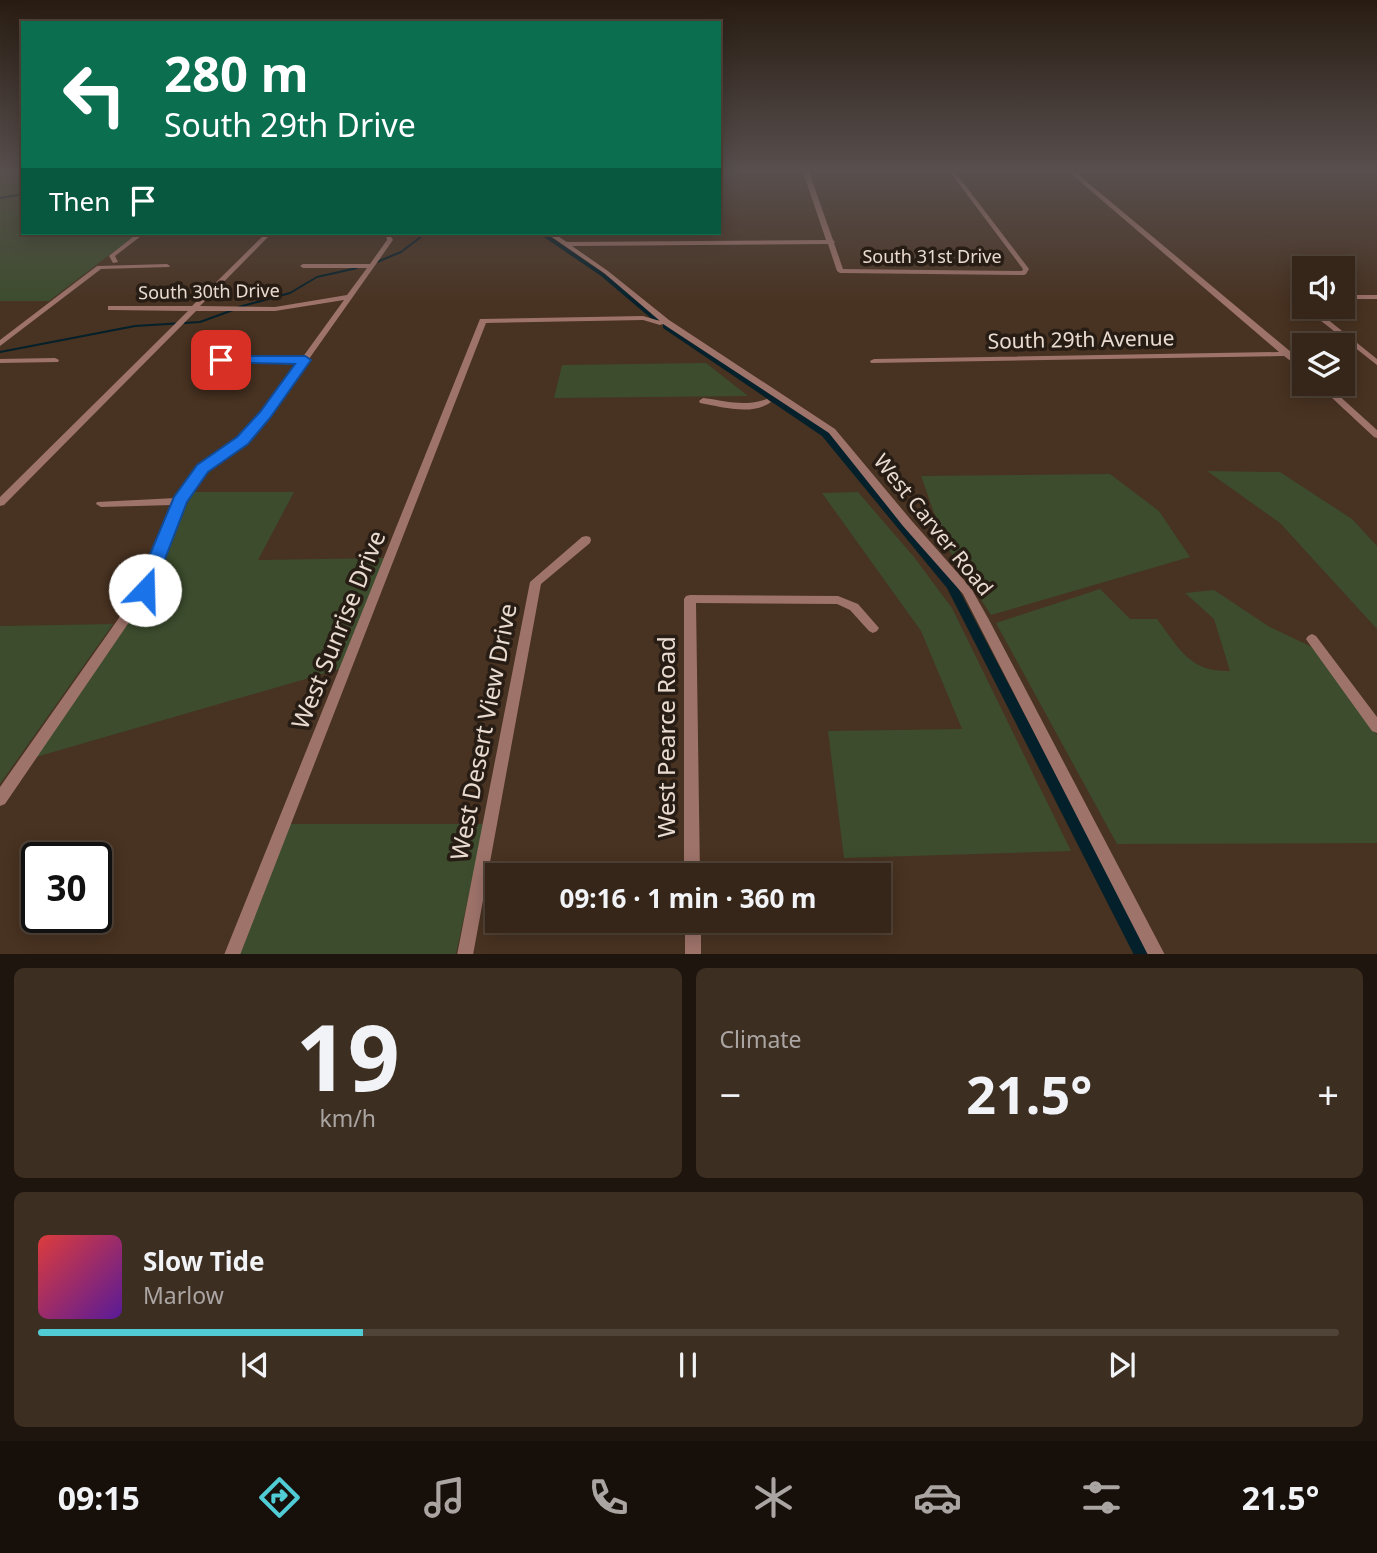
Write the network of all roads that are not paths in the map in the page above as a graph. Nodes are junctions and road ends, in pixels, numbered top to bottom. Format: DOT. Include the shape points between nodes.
graph roads {
  1 [pos="823,217"];
  2 [pos="986,217"];
  3 [pos="1125,217"];
  4 [pos="139,235"];
  5 [pos="267,235"];
  6 [pos="552,235"];
  7 [pos="388,236"];
  8 [pos="832,242"];
  9 [pos="567,244"];
  10 [pos="115,262"];
  11 [pos="167,266"];
  12 [pos="303,266"];
  13 [pos="370,266"];
  14 [pos="348,297"];
  15 [pos="1355,297"];
  16 [pos="1377,297"];
  17 [pos="111,308"];
  18 [pos="193,308"];
  19 [pos="1322,319"];
  20 [pos="660,323"];
  21 [pos="0,344"];
  22 [pos="1288,354"];
  23 [pos="1292,358"];
  24 [pos="0,360"];
  25 [pos="55,360"];
  26 [pos="221,360"];
  27 [pos="305,360"];
  28 [pos="874,361"];
  29 [pos="1377,363"];
  30 [pos="1334,396"];
  31 [pos="704,401"];
  32 [pos="767,402"];
  33 [pos="1377,435"];
  34 [pos="179,501"];
  35 [pos="0,503"];
  36 [pos="101,504"];
  37 [pos="586,540"];
  38 [pos="873,628"];
  39 [pos="1311,639"];
  40 [pos="1377,727"];
  41 [pos="0,799"];
  42 [pos="692,863"];
  43 [pos="693,933"];
  44 [pos="232,954"];
  45 [pos="465,954"];
  46 [pos="693,954"];
  47 [pos="1157,954"];
  1 -- 8 [label="street"];
  2 -- 8 [label="street, South 31st Drive" via="1024,273 840,271"];
  3 -- 22 [label="street"];
  4 -- 10 [label="street" via="112,256"];
  5 -- 18 [label="street"];
  6 -- 9 [label="street, West Carver Road"];
  7 -- 13 [label="street" via="390,240"];
  8 -- 9 [label="street"];
  9 -- 47 [label="street, West Carver Road" via="666,321 832,431 951,571 984,621"];
  11 -- 21 [label="street" via="99,267"];
  12 -- 13 [label="street"];
  13 -- 14 [label="street"];
  14 -- 18 [label="street, South 30th Drive" via="275,309"];
  14 -- 27 [label="street"];
  15 -- 16 [label="street"];
  17 -- 18 [label="street, South 30th Drive"];
  18 -- 35 [label="street"];
  19 -- 29 [label="street"];
  20 -- 44 [label="street, West Sunrise Drive" via="643,318 483,321"];
  22 -- 23 [label="street"];
  22 -- 28 [label="street, South 29th Avenue"];
  24 -- 25 [label="street"];
  26 -- 27 [label="street"];
  27 -- 34 [label="street" via="265,415 242,440 202,469"];
  30 -- 33 [label="street"];
  31 -- 32 [label="street" via="748,408"];
  34 -- 36 [label="street"];
  34 -- 41 [label="street" via="145,590"];
  37 -- 45 [label="street, West Desert View Drive" via="536,582"];
  38 -- 42 [label="street, West Pearce Road" via="854,607 838,600 690,599"];
  39 -- 40 [label="street"];
  43 -- 46 [label="street"];
}
